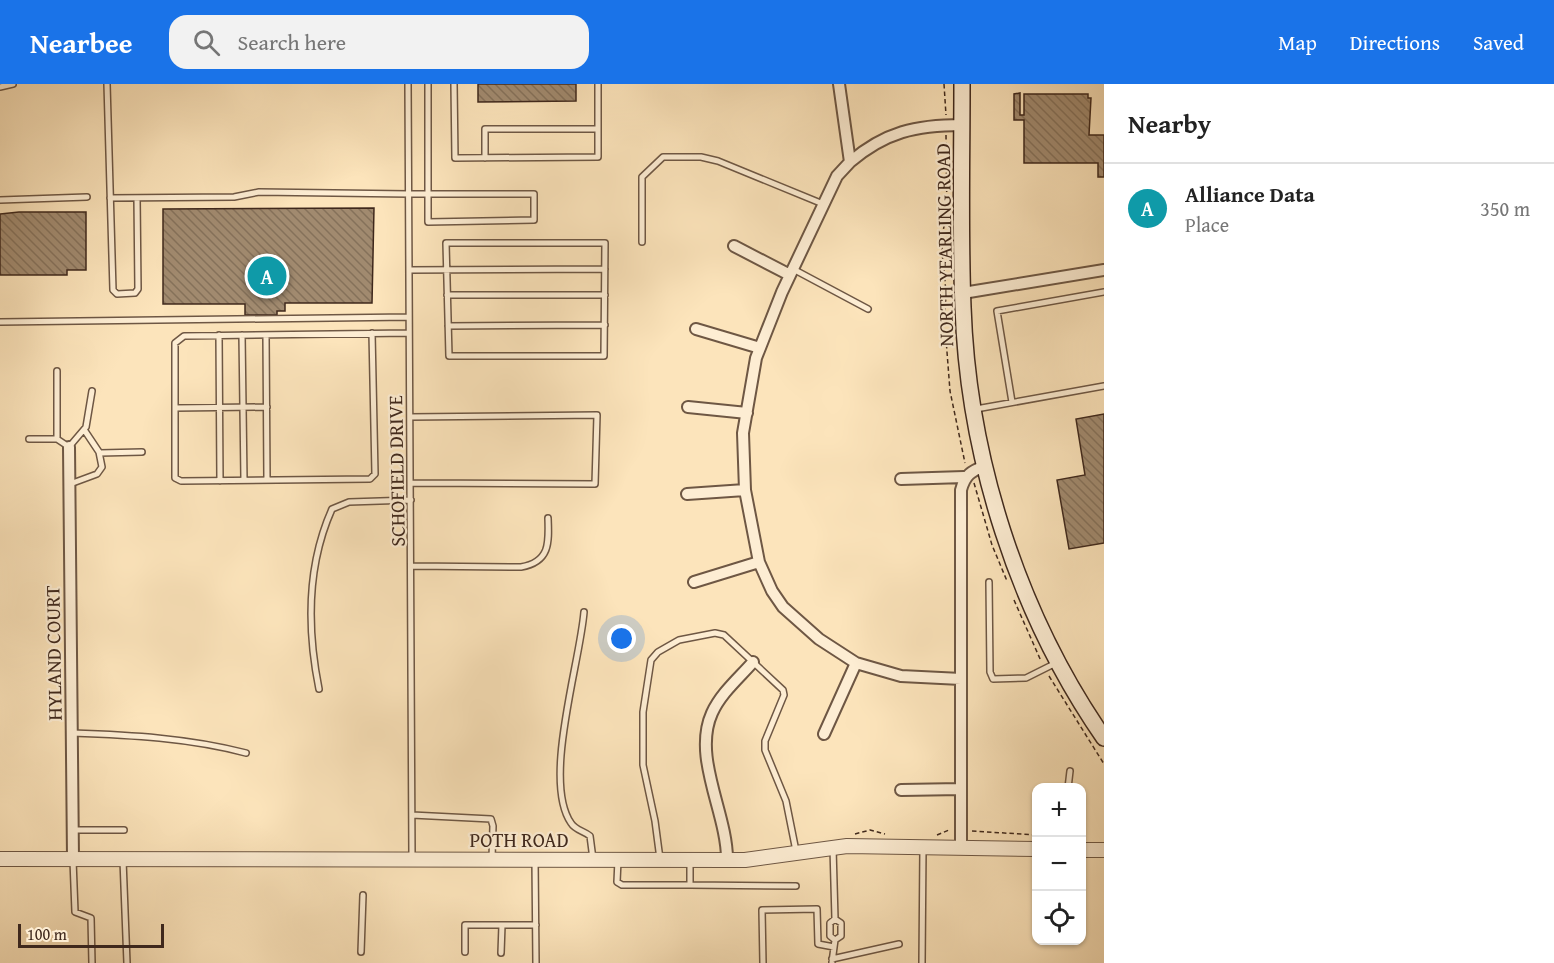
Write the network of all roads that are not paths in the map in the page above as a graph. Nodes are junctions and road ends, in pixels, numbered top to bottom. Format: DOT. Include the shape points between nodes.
graph roads {
  1 [pos="13,84"];
  2 [pos="107,84"];
  3 [pos="408,84"];
  4 [pos="428,84"];
  5 [pos="454,84"];
  6 [pos="598,84"];
  7 [pos="839,84"];
  8 [pos="962,84"];
  9 [pos="0,87"];
  10 [pos="962,125"];
  11 [pos="598,129"];
  12 [pos="485,158"];
  13 [pos="850,162"];
  14 [pos="409,194"];
  15 [pos="428,194"];
  16 [pos="87,197"];
  17 [pos="110,198"];
  18 [pos="137,198"];
  19 [pos="0,200"];
  20 [pos="825,205"];
  21 [pos="642,242"];
  22 [pos="734,246"];
  23 [pos="605,269"];
  24 [pos="409,270"];
  25 [pos="446,270"];
  26 [pos="1104,270"];
  27 [pos="791,272"];
  28 [pos="1104,292"];
  29 [pos="963,293"];
  30 [pos="447,295"];
  31 [pos="605,295"];
  32 [pos="868,309"];
  33 [pos="409,317"];
  34 [pos="0,322"];
  35 [pos="604,325"];
  36 [pos="448,327"];
  37 [pos="696,329"];
  38 [pos="372,333"];
  39 [pos="409,333"];
  40 [pos="219,335"];
  41 [pos="242,335"];
  42 [pos="266,335"];
  43 [pos="760,348"];
  44 [pos="57,371"];
  45 [pos="1104,386"];
  46 [pos="92,391"];
  47 [pos="1012,402"];
  48 [pos="219,407"];
  49 [pos="243,407"];
  50 [pos="267,407"];
  51 [pos="688,407"];
  52 [pos="175,408"];
  53 [pos="974,410"];
  54 [pos="747,413"];
  55 [pos="410,417"];
  56 [pos="85,431"];
  57 [pos="28,439"];
  58 [pos="57,439"];
  59 [pos="69,447"];
  60 [pos="142,452"];
  61 [pos="100,453"];
  62 [pos="985,465"];
  63 [pos="964,477"];
  64 [pos="901,479"];
  65 [pos="244,480"];
  66 [pos="267,480"];
  67 [pos="220,481"];
  68 [pos="411,483"];
  69 [pos="70,484"];
  70 [pos="745,490"];
  71 [pos="687,494"];
  72 [pos="411,501"];
  73 [pos="548,518"];
  74 [pos="759,561"];
  75 [pos="412,566"];
  76 [pos="694,582"];
  77 [pos="988,582"];
  78 [pos="584,612"];
  79 [pos="753,662"];
  80 [pos="1059,662"];
  81 [pos="856,663"];
  82 [pos="961,680"];
  83 [pos="319,689"];
  84 [pos="72,733"];
  85 [pos="824,734"];
  86 [pos="1104,738"];
  87 [pos="246,753"];
  88 [pos="1070,771"];
  89 [pos="1069,783"];
  90 [pos="961,789"];
  91 [pos="901,790"];
  92 [pos="412,815"];
  93 [pos="124,830"];
  94 [pos="73,831"];
  95 [pos="923,845"];
  96 [pos="833,847"];
  97 [pos="961,847"];
  98 [pos="1032,849"];
  99 [pos="1086,850"];
  100 [pos="1104,850"];
  101 [pos="796,853"];
  102 [pos="73,858"];
  103 [pos="123,858"];
  104 [pos="412,858"];
  105 [pos="492,858"];
  106 [pos="0,859"];
  107 [pos="535,859"];
  108 [pos="593,859"];
  109 [pos="618,859"];
  110 [pos="727,859"];
  111 [pos="660,860"];
  112 [pos="690,860"];
  113 [pos="690,885"];
  114 [pos="796,886"];
  115 [pos="363,895"];
  116 [pos="835,919"];
  117 [pos="502,925"];
  118 [pos="536,925"];
  119 [pos="835,944"];
  120 [pos="899,944"];
  121 [pos="361,952"];
  122 [pos="465,952"];
  123 [pos="501,953"];
  124 [pos="832,961"];
  125 [pos="92,963"];
  126 [pos="127,963"];
  127 [pos="536,963"];
  128 [pos="763,963"];
  129 [pos="922,963"];
  1 -- 9 [label="lane"];
  2 -- 17 [label="lane"];
  3 -- 14 [label="lane, SCHOFIELD DRIVE"];
  4 -- 15 [label="lane"];
  5 -- 12 [label="lane" via="455,158"];
  6 -- 11 [label="lane"];
  7 -- 13 [label="street"];
  8 -- 10 [label="main road, NORTH YEARLING ROAD"];
  10 -- 13 [label="street" via="896,133 880,139"];
  10 -- 29 [label="main road, NORTH YEARLING ROAD"];
  11 -- 12 [label="lane" via="598,158"];
  11 -- 12 [label="lane" via="485,129"];
  13 -- 20 [label="street" via="837,176"];
  14 -- 15 [label="lane"];
  14 -- 18 [label="lane" via="260,192 234,197"];
  14 -- 24 [label="lane, SCHOFIELD DRIVE"];
  15 -- 15 [label="lane" via="534,194 534,220 428,222"];
  16 -- 19 [label="lane"];
  17 -- 18 [label="lane"];
  17 -- 18 [label="lane" via="113,290 117,294 135,293 138,289"];
  20 -- 21 [label="lane" via="718,160 663,157 642,177"];
  20 -- 27 [label="street"];
  22 -- 27 [label="street"];
  23 -- 25 [label="lane"];
  23 -- 25 [label="lane" via="605,243 446,243"];
  23 -- 31 [label="lane"];
  24 -- 25 [label="lane"];
  24 -- 33 [label="lane, SCHOFIELD DRIVE"];
  25 -- 30 [label="lane"];
  26 -- 29 [label="street"];
  27 -- 32 [label="lane"];
  27 -- 43 [label="street"];
  28 -- 47 [label="lane" via="997,311"];
  29 -- 53 [label="main road, NORTH YEARLING ROAD"];
  30 -- 31 [label="lane"];
  30 -- 36 [label="lane"];
  31 -- 35 [label="lane"];
  33 -- 34 [label="lane"];
  33 -- 39 [label="lane, SCHOFIELD DRIVE"];
  35 -- 36 [label="lane"];
  35 -- 36 [label="lane" via="604,356 449,356"];
  37 -- 43 [label="street"];
  38 -- 39 [label="lane"];
  38 -- 42 [label="lane"];
  38 -- 66 [label="lane" via="375,474 370,479"];
  39 -- 55 [label="lane, SCHOFIELD DRIVE"];
  40 -- 41 [label="lane"];
  40 -- 48 [label="lane"];
  40 -- 52 [label="lane" via="184,336 175,343"];
  41 -- 42 [label="lane"];
  41 -- 49 [label="lane"];
  42 -- 50 [label="lane"];
  43 -- 54 [label="street"];
  44 -- 58 [label="lane"];
  45 -- 47 [label="lane"];
  46 -- 56 [label="lane"];
  47 -- 53 [label="lane"];
  48 -- 49 [label="lane"];
  48 -- 52 [label="lane"];
  48 -- 67 [label="lane"];
  49 -- 50 [label="lane"];
  49 -- 65 [label="lane"];
  50 -- 66 [label="lane"];
  51 -- 54 [label="street"];
  52 -- 67 [label="lane" via="175,478"];
  53 -- 62 [label="main road, NORTH YEARLING ROAD"];
  54 -- 70 [label="street" via="743,433"];
  55 -- 68 [label="lane, SCHOFIELD DRIVE"];
  55 -- 68 [label="lane" via="597,415 595,484"];
  56 -- 59 [label="lane"];
  56 -- 61 [label="lane"];
  57 -- 58 [label="lane"];
  58 -- 59 [label="lane"];
  59 -- 69 [label="street, HYLAND COURT"];
  60 -- 61 [label="lane"];
  61 -- 69 [label="lane" via="101,470"];
  62 -- 63 [label="street"];
  62 -- 80 [label="main road, NORTH YEARLING ROAD" via="1012,557"];
  63 -- 64 [label="street"];
  63 -- 82 [label="street"];
  65 -- 66 [label="lane"];
  65 -- 67 [label="lane"];
  68 -- 72 [label="lane, SCHOFIELD DRIVE"];
  69 -- 84 [label="street, HYLAND COURT"];
  70 -- 71 [label="street"];
  70 -- 74 [label="street"];
  72 -- 75 [label="lane, SCHOFIELD DRIVE"];
  72 -- 83 [label="lane" via="349,502 332,509 319,538 314,567 314,663"];
  73 -- 75 [label="lane" via="547,546 535,564"];
  74 -- 76 [label="street"];
  74 -- 81 [label="street" via="783,607 819,639"];
  75 -- 92 [label="lane, SCHOFIELD DRIVE"];
  77 -- 80 [label="lane" via="993,680 1026,678"];
  78 -- 108 [label="lane" via="560,768 566,813 575,828 590,836"];
  79 -- 101 [label="lane" via="783,690 765,750 786,801"];
  79 -- 110 [label="street" via="719,701 708,729 706,753 724,823"];
  79 -- 111 [label="lane" via="724,635 716,633 679,640 651,660 643,712 643,765"];
  80 -- 86 [label="main road, NORTH YEARLING ROAD"];
  81 -- 82 [label="street" via="901,676"];
  81 -- 85 [label="street"];
  82 -- 90 [label="street"];
  84 -- 87 [label="lane" via="138,736"];
  84 -- 94 [label="street, HYLAND COURT"];
  88 -- 89 [label="lane"];
  90 -- 91 [label="street"];
  90 -- 97 [label="street"];
  92 -- 104 [label="lane, SCHOFIELD DRIVE"];
  92 -- 105 [label="lane" via="490,819"];
  93 -- 94 [label="lane"];
  94 -- 102 [label="street, HYLAND COURT"];
  95 -- 96 [label="street, POTH ROAD"];
  95 -- 97 [label="street, POTH ROAD"];
  95 -- 129 [label="lane"];
  96 -- 101 [label="street, POTH ROAD"];
  96 -- 116 [label="lane"];
  97 -- 98 [label="street, POTH ROAD"];
  99 -- 100 [label="street"];
  101 -- 110 [label="street, POTH ROAD"];
  102 -- 103 [label="street, POTH ROAD"];
  102 -- 106 [label="street, POTH ROAD"];
  102 -- 125 [label="lane" via="75,912 91,918"];
  103 -- 104 [label="street, POTH ROAD"];
  103 -- 126 [label="lane"];
  104 -- 105 [label="street, POTH ROAD"];
  105 -- 107 [label="street, POTH ROAD"];
  107 -- 108 [label="street, POTH ROAD"];
  107 -- 118 [label="lane"];
  108 -- 109 [label="street, POTH ROAD"];
  109 -- 111 [label="street, POTH ROAD"];
  109 -- 113 [label="lane" via="617,882 622,885"];
  110 -- 112 [label="street, POTH ROAD"];
  111 -- 112 [label="street, POTH ROAD"];
  112 -- 113 [label="lane"];
  113 -- 114 [label="lane"];
  115 -- 121 [label="lane"];
  116 -- 119 [label="lane" via="830,926"];
  116 -- 119 [label="lane" via="842,926"];
  117 -- 118 [label="lane"];
  117 -- 122 [label="lane" via="465,925"];
  117 -- 123 [label="lane"];
  118 -- 127 [label="lane"];
  119 -- 124 [label="lane"];
  119 -- 128 [label="lane" via="818,944 818,909 762,910"];
  120 -- 124 [label="lane"];
}
